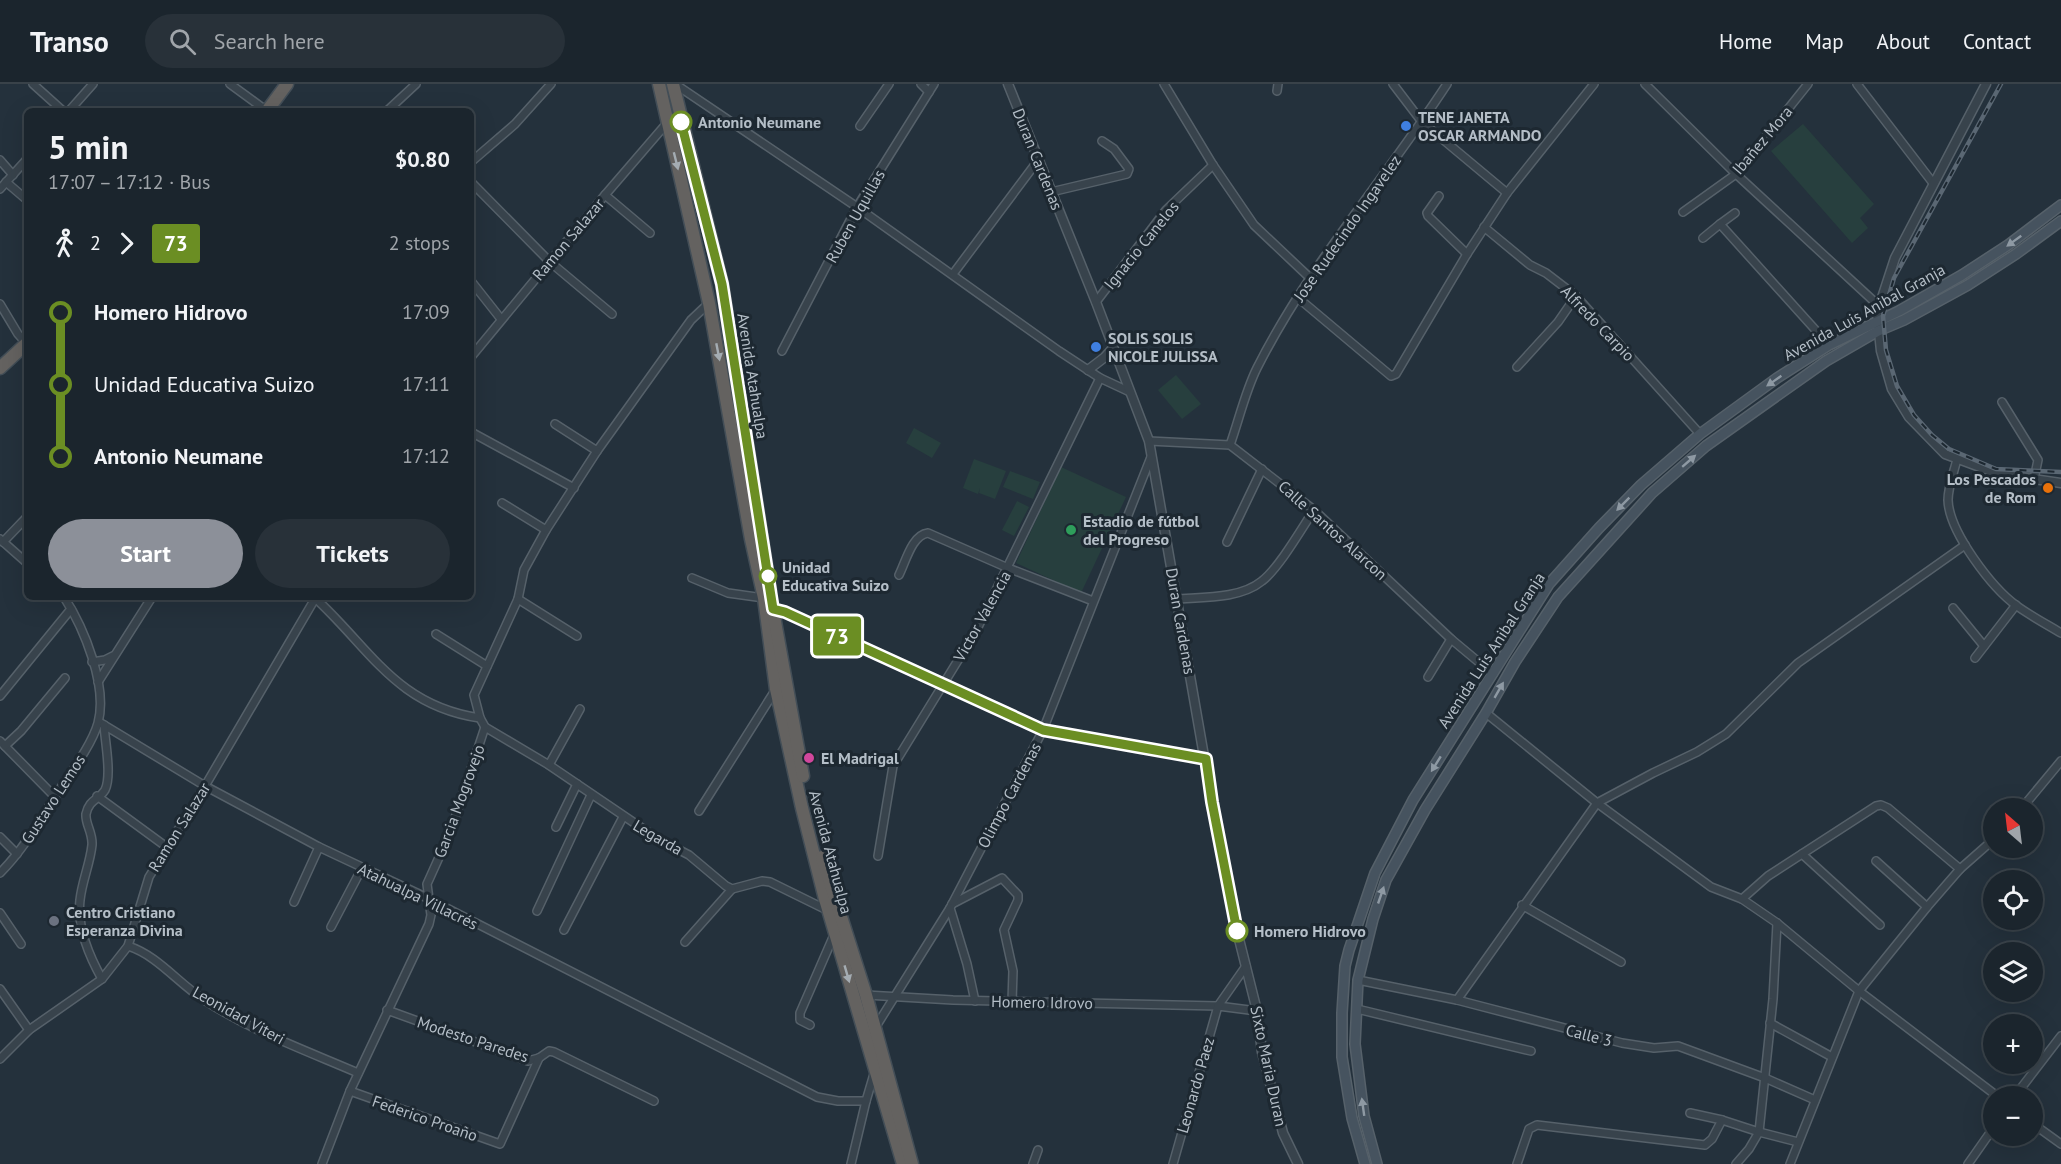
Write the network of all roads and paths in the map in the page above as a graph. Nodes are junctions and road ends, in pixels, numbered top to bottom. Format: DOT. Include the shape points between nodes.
graph roads {
  1 [pos="33,84"];
  2 [pos="93,84"];
  3 [pos="230,84"];
  4 [pos="287,84"];
  5 [pos="416,84"];
  6 [pos="551,84"];
  7 [pos="659,84"];
  8 [pos="674,84"];
  9 [pos="889,84"];
  10 [pos="921,84"];
  11 [pos="934,84"];
  12 [pos="1008,84"];
  13 [pos="1164,84"];
  14 [pos="1393,84"];
  15 [pos="1447,84"];
  16 [pos="1594,84"];
  17 [pos="1645,84"];
  18 [pos="1808,84"];
  19 [pos="1857,84"];
  20 [pos="1986,84"];
  21 [pos="929,92"];
  22 [pos="60,108"];
  23 [pos="72,108"];
  24 [pos="263,108"];
  25 [pos="269,108"];
  26 [pos="390,108"];
  27 [pos="1422,122"];
  28 [pos="667,123"];
  29 [pos="860,126"];
  30 [pos="1102,141"];
  31 [pos="474,159"];
  32 [pos="1039,159"];
  33 [pos="0,160"];
  34 [pos="24,162"];
  35 [pos="1213,165"];
  36 [pos="1736,174"];
  37 [pos="13,175"];
  38 [pos="6,182"];
  39 [pos="1933,183"];
  40 [pos="474,185"];
  41 [pos="0,189"];
  42 [pos="1051,192"];
  43 [pos="1507,192"];
  44 [pos="605,195"];
  45 [pos="1439,195"];
  46 [pos="24,197"];
  47 [pos="2061,206"];
  48 [pos="857,207"];
  49 [pos="1683,212"];
  50 [pos="1735,213"];
  51 [pos="2061,221"];
  52 [pos="1720,224"];
  53 [pos="1484,227"];
  54 [pos="650,233"];
  55 [pos="1703,238"];
  56 [pos="1467,254"];
  57 [pos="550,262"];
  58 [pos="952,274"];
  59 [pos="1309,277"];
  60 [pos="474,285"];
  61 [pos="1576,296"];
  62 [pos="1297,297"];
  63 [pos="1096,302"];
  64 [pos="709,303"];
  65 [pos="0,304"];
  66 [pos="1878,305"];
  67 [pos="612,314"];
  68 [pos="501,319"];
  69 [pos="1877,326"];
  70 [pos="24,341"];
  71 [pos="1829,345"];
  72 [pos="24,347"];
  73 [pos="1113,348"];
  74 [pos="782,351"];
  75 [pos="474,353"];
  76 [pos="1517,367"];
  77 [pos="0,368"];
  78 [pos="1088,370"];
  79 [pos="1100,378"];
  80 [pos="1130,392"];
  81 [pos="2002,402"];
  82 [pos="555,424"];
  83 [pos="474,434"];
  84 [pos="1700,434"];
  85 [pos="1149,441"];
  86 [pos="1230,445"];
  87 [pos="597,451"];
  88 [pos="1151,457"];
  89 [pos="1957,459"];
  90 [pos="1262,469"];
  91 [pos="2034,479"];
  92 [pos="2061,483"];
  93 [pos="574,488"];
  94 [pos="502,503"];
  95 [pos="1314,510"];
  96 [pos="24,520"];
  97 [pos="546,530"];
  98 [pos="2,540"];
  99 [pos="1227,542"];
  100 [pos="1965,545"];
  101 [pos="24,560"];
  102 [pos="1008,568"];
  103 [pos="899,575"];
  104 [pos="692,578"];
  105 [pos="764,598"];
  106 [pos="518,599"];
  107 [pos="1176,599"];
  108 [pos="66,600"];
  109 [pos="150,600"];
  110 [pos="313,600"];
  111 [pos="318,600"];
  112 [pos="1093,601"];
  113 [pos="2016,605"];
  114 [pos="1953,608"];
  115 [pos="71,609"];
  116 [pos="773,609"];
  117 [pos="2061,633"];
  118 [pos="436,634"];
  119 [pos="577,636"];
  120 [pos="1452,639"];
  121 [pos="1984,646"];
  122 [pos="114,656"];
  123 [pos="1975,658"];
  124 [pos="93,662"];
  125 [pos="487,666"];
  126 [pos="1493,674"];
  127 [pos="1428,677"];
  128 [pos="65,678"];
  129 [pos="98,682"];
  130 [pos="944,684"];
  131 [pos="776,689"];
  132 [pos="0,696"];
  133 [pos="580,708"];
  134 [pos="1486,713"];
  135 [pos="480,717"];
  136 [pos="101,723"];
  137 [pos="485,727"];
  138 [pos="1043,730"];
  139 [pos="3,744"];
  140 [pos="1206,759"];
  141 [pos="2061,761"];
  142 [pos="549,765"];
  143 [pos="577,784"];
  144 [pos="205,786"];
  145 [pos="591,795"];
  146 [pos="97,796"];
  147 [pos="55,797"];
  148 [pos="2030,798"];
  149 [pos="1597,802"];
  150 [pos="699,811"];
  151 [pos="623,817"];
  152 [pos="556,827"];
  153 [pos="0,837"];
  154 [pos="319,847"];
  155 [pos="168,848"];
  156 [pos="1983,849"];
  157 [pos="17,854"];
  158 [pos="1802,854"];
  159 [pos="878,856"];
  160 [pos="1876,861"];
  161 [pos="363,868"];
  162 [pos="1960,869"];
  163 [pos="0,873"];
  164 [pos="732,889"];
  165 [pos="1742,899"];
  166 [pos="429,900"];
  167 [pos="294,902"];
  168 [pos="1522,905"];
  169 [pos="951,906"];
  170 [pos="1927,907"];
  171 [pos="537,910"];
  172 [pos="834,910"];
  173 [pos="0,913"];
  174 [pos="1778,923"];
  175 [pos="1880,925"];
  176 [pos="331,927"];
  177 [pos="564,930"];
  178 [pos="836,933"];
  179 [pos="685,942"];
  180 [pos="21,944"];
  181 [pos="128,946"];
  182 [pos="1621,962"];
  183 [pos="1246,966"];
  184 [pos="102,979"];
  185 [pos="1358,980"];
  186 [pos="0,989"];
  187 [pos="1859,991"];
  188 [pos="866,995"];
  189 [pos="895,997"];
  190 [pos="1456,1000"];
  191 [pos="975,1001"];
  192 [pos="1012,1002"];
  193 [pos="1218,1006"];
  194 [pos="1357,1009"];
  195 [pos="387,1010"];
  196 [pos="1257,1011"];
  197 [pos="1770,1023"];
  198 [pos="810,1025"];
  199 [pos="874,1028"];
  200 [pos="29,1030"];
  201 [pos="2061,1036"];
  202 [pos="1531,1051"];
  203 [pos="1832,1057"];
  204 [pos="539,1058"];
  205 [pos="0,1059"];
  206 [pos="876,1069"];
  207 [pos="358,1073"];
  208 [pos="1765,1078"];
  209 [pos="1984,1086"];
  210 [pos="2023,1086"];
  211 [pos="350,1091"];
  212 [pos="1815,1100"];
  213 [pos="654,1101"];
  214 [pos="866,1101"];
  215 [pos="1690,1113"];
  216 [pos="1722,1120"];
  217 [pos="2043,1131"];
  218 [pos="1759,1132"];
  219 [pos="1798,1142"];
  220 [pos="1983,1143"];
  221 [pos="2061,1144"];
  222 [pos="1038,1150"];
  223 [pos="322,1164"];
  224 [pos="851,1164"];
  225 [pos="903,1164"];
  226 [pos="912,1164"];
  227 [pos="1033,1164"];
  228 [pos="1173,1164"];
  229 [pos="1298,1164"];
  230 [pos="1365,1164"];
  231 [pos="1377,1164"];
  232 [pos="1517,1164"];
  233 [pos="1736,1164"];
  234 [pos="1790,1164"];
  235 [pos="1968,1164"];
  1 -- 22 [label="street"];
  2 -- 23 [label="street"];
  3 -- 24 [label="street"];
  4 -- 25 [label="highway"];
  5 -- 26 [label="street"];
  6 -- 31 [label="street" via="515,124"];
  7 -- 28 [label="highway, Avenida Atahualpa"];
  8 -- 48 [label="street"];
  8 -- 116 [label="highway, Avenida Atahualpa" via="722,284"];
  9 -- 29 [label="street"];
  10 -- 21 [label="street"];
  11 -- 21 [label="street, Ruben Uquillas"];
  12 -- 32 [label="street, Duran Cardenas"];
  13 -- 35 [label="street"];
  14 -- 27 [label="street"];
  15 -- 27 [label="street, Jose Rudecindo Ingavelez"];
  16 -- 43 [label="street"];
  17 -- 36 [label="street"];
  18 -- 36 [label="street, Ibañez Mora"];
  19 -- 39 [label="street"];
  20 -- 39 [label="street"];
  21 -- 48 [label="street, Ruben Uquillas"];
  27 -- 43 [label="street"];
  27 -- 59 [label="street, Jose Rudecindo Ingavelez"];
  28 -- 44 [label="street, Ramon Salazar"];
  28 -- 64 [label="highway, Avenida Atahualpa, one-way"];
  30 -- 42 [label="street" via="1114,149 1129,170 1127,174"];
  32 -- 42 [label="street, Duran Cardenas"];
  32 -- 58 [label="street"];
  33 -- 37 [label="street"];
  34 -- 37 [label="street"];
  35 -- 59 [label="street" via="1254,225"];
  35 -- 63 [label="street, Ignacio Canelos" via="1166,210"];
  36 -- 49 [label="street, Ibañez Mora"];
  36 -- 66 [label="street"];
  37 -- 38 [label="street"];
  38 -- 41 [label="street"];
  38 -- 46 [label="street"];
  39 -- 66 [label="street" via="1895,258"];
  40 -- 57 [label="street"];
  42 -- 63 [label="street, Duran Cardenas"];
  43 -- 53 [label="street"];
  44 -- 54 [label="street"];
  44 -- 57 [label="street, Ramon Salazar"];
  45 -- 56 [label="street" via="1428,216"];
  47 -- 69 [label="main road, Avenida Luis Anibal Granja, one-way" via="2008,245"];
  48 -- 58 [label="street"];
  48 -- 74 [label="street, Ruben Uquillas"];
  50 -- 52 [label="street"];
  51 -- 69 [label="main road, Avenida Luis Anibal Granja" via="1968,285"];
  52 -- 55 [label="street"];
  52 -- 71 [label="street"];
  53 -- 56 [label="street"];
  53 -- 61 [label="street, Alfredo Carpio"];
  56 -- 62 [label="street" via="1399,370 1391,376"];
  57 -- 67 [label="street"];
  57 -- 68 [label="street, Ramon Salazar"];
  58 -- 78 [label="street"];
  59 -- 62 [label="street, Jose Rudecindo Ingavelez"];
  60 -- 68 [label="street"];
  61 -- 76 [label="street"];
  61 -- 84 [label="street, Alfredo Carpio"];
  62 -- 86 [label="street, Jose Rudecindo Ingavelez" via="1256,370"];
  63 -- 73 [label="street, Duran Cardenas"];
  64 -- 87 [label="street, Garcia Mogrovejo" via="691,320"];
  64 -- 105 [label="highway, Avenida Atahualpa, one-way"];
  65 -- 70 [label="street"];
  66 -- 69 [label="street"];
  68 -- 75 [label="street, Ramon Salazar"];
  69 -- 71 [label="main road, Avenida Luis Anibal Granja"];
  69 -- 89 [label="street" via="1892,389 1909,417 1945,454"];
  134 -- 69 [label="main road, Avenida Luis Anibal Granja, one-way" via="1558,597 1652,493 1706,446"];
  71 -- 84 [label="main road, Avenida Luis Anibal Granja, one-way"];
  72 -- 77 [label="highway"];
  73 -- 78 [label="street"];
  73 -- 80 [label="street, Duran Cardenas"];
  78 -- 79 [label="street"];
  79 -- 80 [label="street"];
  79 -- 102 [label="street, Victor Valencia"];
  80 -- 85 [label="street, Duran Cardenas"];
  81 -- 91 [label="street" via="2038,460"];
  82 -- 87 [label="street"];
  83 -- 93 [label="street"];
  84 -- 126 [label="main road, Avenida Luis Anibal Granja, one-way" via="1641,485 1549,584"];
  85 -- 86 [label="street"];
  85 -- 88 [label="street, Duran Cardenas"];
  86 -- 90 [label="street, Calle Santos Alarcon"];
  87 -- 93 [label="street, Garcia Mogrovejo"];
  88 -- 107 [label="street, Duran Cardenas"];
  88 -- 112 [label="street, Olimpo Cardenas"];
  89 -- 91 [label="street" via="1999,474"];
  89 -- 100 [label="street" via="1948,500 1952,522"];
  90 -- 95 [label="street, Calle Santos Alarcon"];
  90 -- 99 [label="street"];
  91 -- 92 [label="street"];
  93 -- 97 [label="street, Garcia Mogrovejo"];
  94 -- 97 [label="street"];
  95 -- 107 [label="street" via="1261,583 1237,593"];
  95 -- 120 [label="street, Calle Santos Alarcon"];
  96 -- 98 [label="street"];
  97 -- 106 [label="street, Garcia Mogrovejo" via="524,570"];
  98 -- 101 [label="street"];
  100 -- 113 [label="street" via="1986,575"];
  100 -- 149 [label="street" via="1798,663 1726,734"];
  102 -- 103 [label="street" via="928,533 916,539"];
  102 -- 112 [label="street"];
  102 -- 130 [label="street, Victor Valencia"];
  104 -- 105 [label="street" via="728,593"];
  105 -- 131 [label="highway, Avenida Atahualpa"];
  106 -- 119 [label="street"];
  106 -- 125 [label="street, Garcia Mogrovejo"];
  107 -- 140 [label="street, Duran Cardenas"];
  108 -- 115 [label="street"];
  109 -- 122 [label="street"];
  110 -- 144 [label="street, Ramon Salazar"];
  111 -- 135 [label="street" via="398,684 436,707"];
  112 -- 138 [label="street, Olimpo Cardenas"];
  113 -- 117 [label="street"];
  113 -- 121 [label="street"];
  114 -- 121 [label="street"];
  115 -- 124 [label="street"];
  115 -- 132 [label="street"];
  116 -- 130 [label="street"];
  116 -- 172 [label="highway, Avenida Atahualpa" via="808,806"];
  118 -- 125 [label="street"];
  120 -- 126 [label="street, Calle Santos Alarcon"];
  120 -- 127 [label="street"];
  121 -- 123 [label="street"];
  122 -- 124 [label="street"];
  122 -- 129 [label="street"];
  124 -- 129 [label="street"];
  125 -- 135 [label="street, Garcia Mogrovejo" via="474,695"];
  126 -- 230 [label="main road, Avenida Luis Anibal Granja, one-way" via="1413,800 1375,873 1349,950 1342,1057 1352,1118"];
  128 -- 139 [label="street" via="21,731"];
  129 -- 136 [label="street"];
  130 -- 138 [label="street"];
  130 -- 159 [label="street, Victor Valencia" via="893,766"];
  131 -- 150 [label="street"];
  131 -- 172 [label="highway, Avenida Atahualpa" via="807,831"];
  133 -- 142 [label="street"];
  134 -- 149 [label="street"];
  185 -- 134 [label="main road, Avenida Luis Anibal Granja, one-way" via="1386,880"];
  135 -- 137 [label="street, Garcia Mogrovejo"];
  136 -- 144 [label="street, Atahualpa Villacrés"];
  136 -- 146 [label="street" via="107,780 103,793"];
  136 -- 147 [label="street, Gustavo Lemos"];
  137 -- 142 [label="street, Legarda"];
  137 -- 166 [label="street, Garcia Mogrovejo" via="450,832 427,884"];
  138 -- 140 [label="street"];
  138 -- 169 [label="street, Olimpo Cardenas"];
  139 -- 147 [label="street"];
  140 -- 183 [label="street, Duran Cardenas"];
  141 -- 148 [label="street"];
  142 -- 143 [label="street, Legarda"];
  143 -- 145 [label="street, Legarda"];
  143 -- 152 [label="street"];
  144 -- 154 [label="street, Atahualpa Villacrés"];
  144 -- 155 [label="street, Ramon Salazar"];
  145 -- 151 [label="street, Legarda"];
  145 -- 171 [label="street"];
  146 -- 155 [label="street"];
  146 -- 184 [label="street" via="87,813 92,844 79,902 82,929"];
  147 -- 157 [label="street, Gustavo Lemos"];
  149 -- 165 [label="street" via="1711,887"];
  149 -- 168 [label="street"];
  151 -- 164 [label="street, Legarda" via="689,855"];
  151 -- 177 [label="street"];
  153 -- 157 [label="street"];
  154 -- 161 [label="street, Atahualpa Villacrés"];
  154 -- 167 [label="street"];
  155 -- 181 [label="street, Ramon Salazar" via="148,877"];
  156 -- 162 [label="street"];
  157 -- 163 [label="street, Gustavo Lemos"];
  158 -- 162 [label="street" via="1881,805"];
  158 -- 165 [label="street"];
  158 -- 175 [label="street"];
  160 -- 170 [label="street"];
  161 -- 166 [label="street, Atahualpa Villacrés"];
  161 -- 176 [label="street"];
  162 -- 170 [label="street"];
  164 -- 172 [label="street" via="770,882"];
  164 -- 179 [label="street"];
  165 -- 174 [label="street"];
  166 -- 195 [label="street, Garcia Mogrovejo" via="429,924"];
  166 -- 214 [label="street, Atahualpa Villacrés" via="818,1096"];
  168 -- 182 [label="street"];
  168 -- 190 [label="street"];
  169 -- 189 [label="street, Olimpo Cardenas"];
  169 -- 191 [label="street"];
  169 -- 192 [label="street" via="1002,878 1018,895 1004,930 1013,971"];
  170 -- 187 [label="street"];
  172 -- 178 [label="highway, Avenida Atahualpa"];
  172 -- 188 [label="highway, Avenida Atahualpa"];
  173 -- 180 [label="street"];
  174 -- 187 [label="street"];
  174 -- 197 [label="street"];
  178 -- 198 [label="street" via="800,1014 800,1020"];
  178 -- 206 [label="highway, Avenida Atahualpa, one-way"];
  181 -- 184 [label="street, Ramon Salazar"];
  181 -- 207 [label="street, Leonidad Viteri" via="141,950 203,1000 259,1030"];
  183 -- 193 [label="street"];
  183 -- 196 [label="street, Sixto Maria Duran"];
  184 -- 200 [label="street, Ramon Salazar"];
  185 -- 190 [label="street, Calle 3"];
  185 -- 194 [label="main road, Avenida Luis Anibal Granja"];
  186 -- 200 [label="street"];
  187 -- 203 [label="street"];
  187 -- 209 [label="street"];
  188 -- 189 [label="street, Homero Idrovo"];
  188 -- 199 [label="highway, Avenida Atahualpa"];
  189 -- 191 [label="street, Homero Idrovo"];
  189 -- 199 [label="street, Olimpo Cardenas"];
  190 -- 208 [label="street, Calle 3" via="1622,1043 1654,1048 1674,1045"];
  191 -- 192 [label="street, Homero Idrovo"];
  192 -- 193 [label="street, Homero Idrovo"];
  193 -- 196 [label="street, Homero Idrovo"];
  193 -- 228 [label="street, Leonardo Paez"];
  194 -- 202 [label="street"];
  231 -- 194 [label="main road, Avenida Luis Anibal Granja, one-way" via="1364,1116 1354,1044"];
  195 -- 204 [label="street, Modesto Paredes" via="528,1061"];
  195 -- 207 [label="street, Garcia Mogrovejo"];
  196 -- 229 [label="street, Sixto Maria Duran" via="1262,1052 1283,1133"];
  197 -- 203 [label="street"];
  197 -- 208 [label="street"];
  199 -- 226 [label="highway, Avenida Atahualpa"];
  200 -- 205 [label="street, Ramon Salazar"];
  201 -- 210 [label="street"];
  203 -- 212 [label="street"];
  204 -- 211 [label="street, Federico Proaño" via="500,1144"];
  204 -- 213 [label="street, Modesto Paredes" via="554,1052"];
  206 -- 214 [label="street"];
  206 -- 225 [label="highway, Avenida Atahualpa"];
  207 -- 211 [label="street, Garcia Mogrovejo"];
  208 -- 212 [label="street, Calle 3"];
  208 -- 218 [label="street"];
  211 -- 223 [label="street, Garcia Mogrovejo"];
  212 -- 219 [label="street"];
  214 -- 224 [label="street"];
  215 -- 216 [label="street"];
  216 -- 218 [label="street"];
  216 -- 232 [label="street" via="1713,1139 1705,1145 1537,1125 1529,1129"];
  217 -- 221 [label="street"];
  218 -- 219 [label="street"];
  218 -- 233 [label="street"];
  219 -- 234 [label="street"];
  220 -- 235 [label="street"];
  222 -- 227 [label="street"];
}
